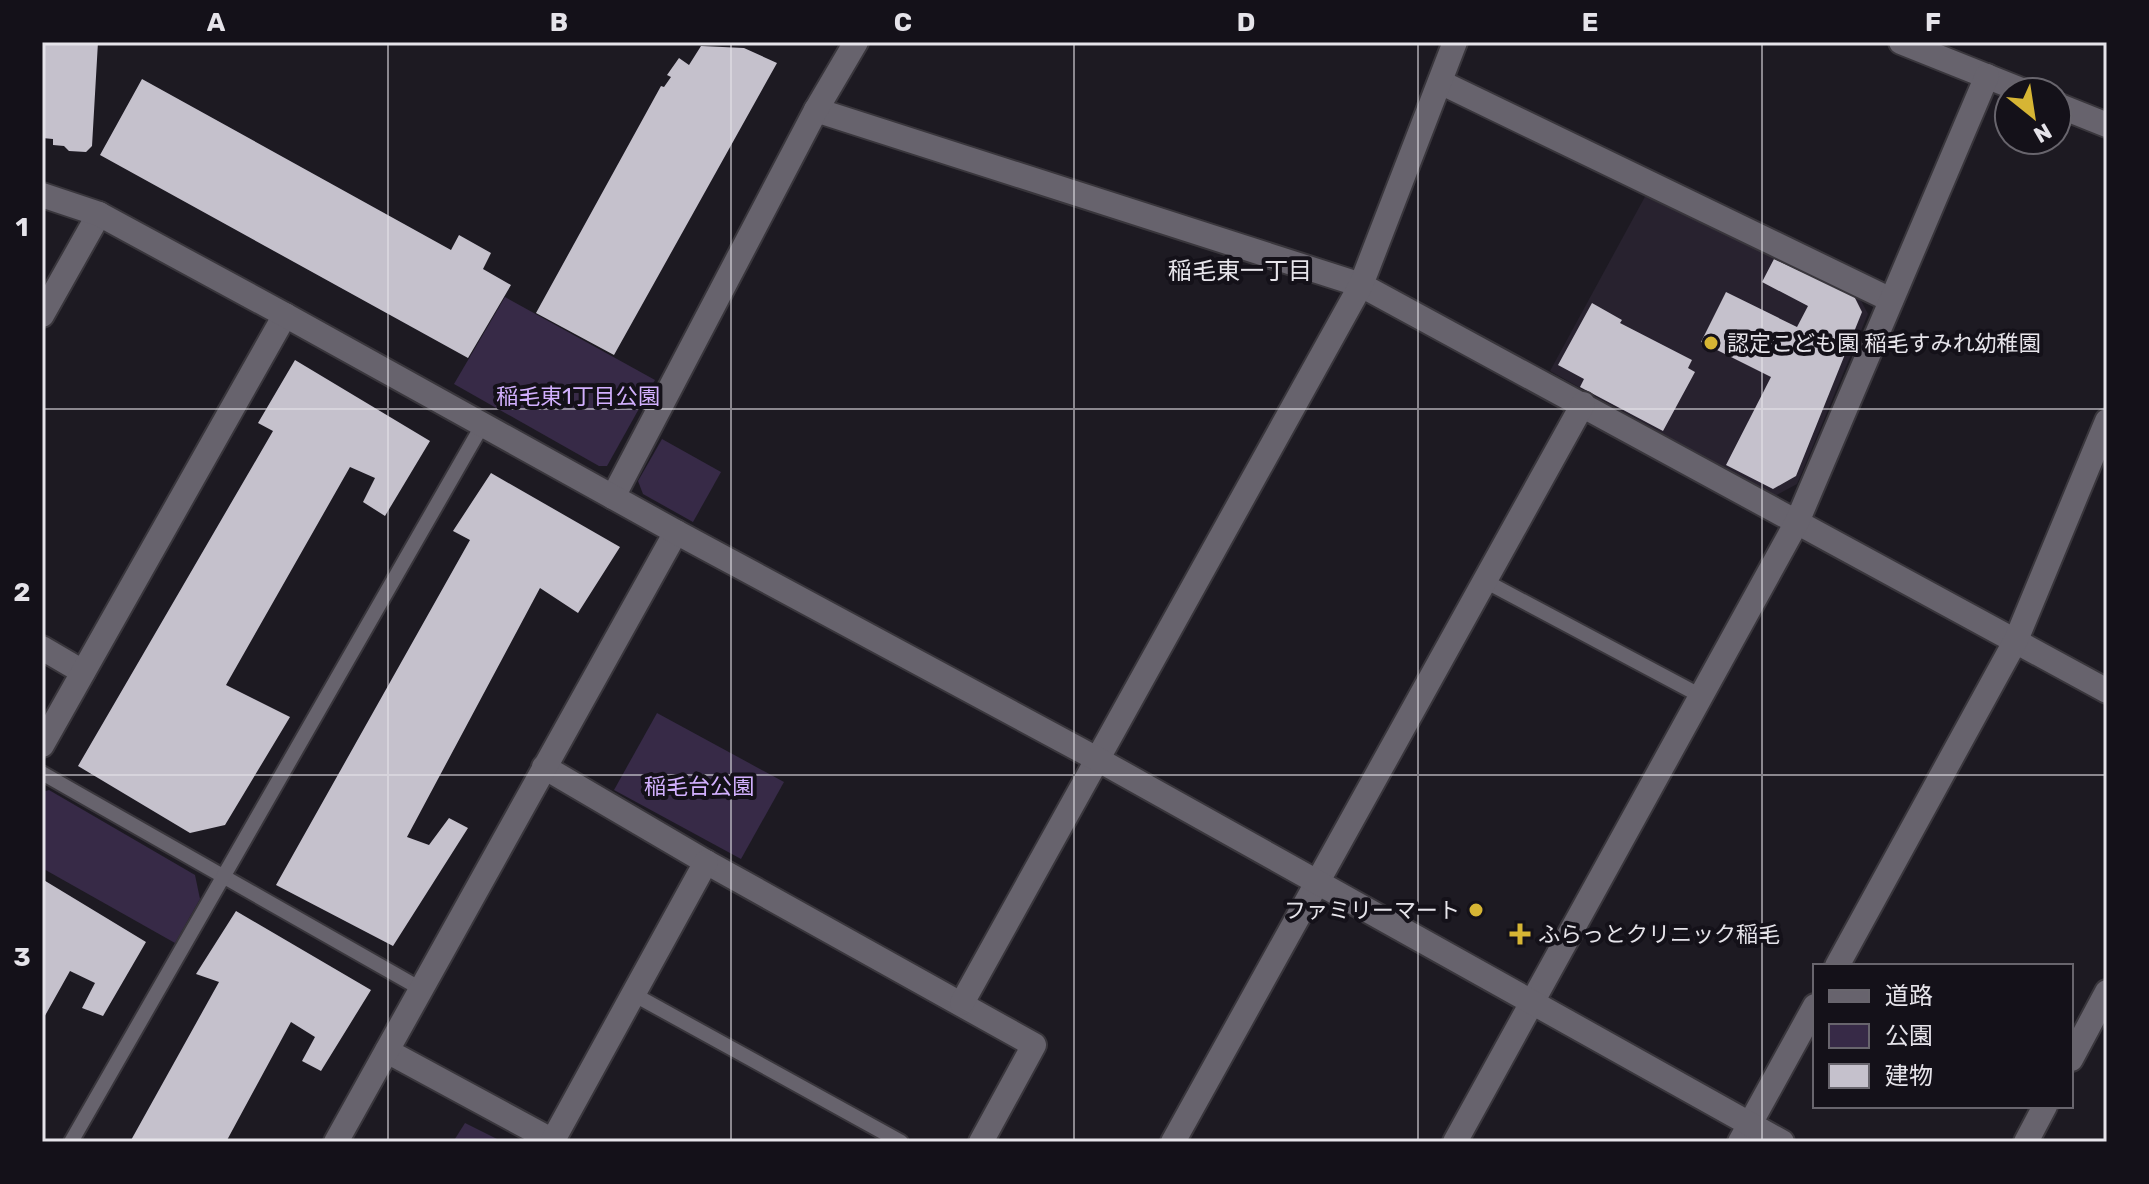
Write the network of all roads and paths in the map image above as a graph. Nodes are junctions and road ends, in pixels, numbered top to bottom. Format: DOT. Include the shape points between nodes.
graph roads {
  1 [pos="856,42"];
  2 [pos="1455,42"];
  3 [pos="1901,42"];
  4 [pos="1987,76"];
  5 [pos="1993,78"];
  6 [pos="1440,82"];
  7 [pos="816,110"];
  8 [pos="2073,111"];
  9 [pos="2107,125"];
  10 [pos="42,195"];
  11 [pos="99,214"];
  12 [pos="1361,285"];
  13 [pos="1891,300"];
  14 [pos="42,315"];
  15 [pos="285,315"];
  16 [pos="1583,404"];
  17 [pos="2107,421"];
  18 [pos="483,424"];
  19 [pos="613,497"];
  20 [pos="1797,522"];
  21 [pos="676,532"];
  22 [pos="1485,581"];
  23 [pos="2016,640"];
  24 [pos="42,648"];
  25 [pos="83,672"];
  26 [pos="2107,691"];
  27 [pos="1701,696"];
  28 [pos="42,745"];
  29 [pos="1097,759"];
  30 [pos="544,767"];
  31 [pos="42,773"];
  32 [pos="706,862"];
  33 [pos="224,877"];
  34 [pos="1316,883"];
  35 [pos="1838,964"];
  36 [pos="421,989"];
  37 [pos="2107,992"];
  38 [pos="633,994"];
  39 [pos="962,1003"];
  40 [pos="1531,1003"];
  41 [pos="1813,1010"];
  42 [pos="387,1051"];
  43 [pos="2073,1055"];
  44 [pos="2044,1108"];
  45 [pos="1745,1133"];
  46 [pos="71,1142"];
  47 [pos="336,1142"];
  48 [pos="553,1142"];
  49 [pos="901,1142"];
  50 [pos="981,1142"];
  51 [pos="1173,1142"];
  52 [pos="1455,1142"];
  53 [pos="1782,1142"];
  54 [pos="2026,1142"];
  1 -- 7 [label="street"];
  2 -- 6 [label="street"];
  3 -- 4 [label="street"];
  4 -- 5 [label="street"];
  4 -- 13 [label="street"];
  6 -- 12 [label="street"];
  6 -- 13 [label="street"];
  7 -- 12 [label="street"];
  7 -- 19 [label="street"];
  8 -- 9 [label="street"];
  10 -- 11 [label="street"];
  11 -- 14 [label="street"];
  11 -- 15 [label="street"];
  12 -- 16 [label="street"];
  12 -- 29 [label="street"];
  13 -- 20 [label="street"];
  15 -- 18 [label="street"];
  15 -- 25 [label="street"];
  16 -- 20 [label="street"];
  16 -- 22 [label="street"];
  17 -- 23 [label="street"];
  18 -- 19 [label="street"];
  18 -- 33 [label="lane"];
  19 -- 21 [label="street"];
  20 -- 23 [label="street"];
  20 -- 27 [label="street"];
  21 -- 29 [label="street"];
  21 -- 30 [label="street"];
  22 -- 27 [label="lane"];
  22 -- 34 [label="street"];
  23 -- 26 [label="street"];
  23 -- 35 [label="street"];
  24 -- 25 [label="street"];
  25 -- 28 [label="street"];
  27 -- 40 [label="street"];
  29 -- 34 [label="street"];
  29 -- 39 [label="street"];
  30 -- 32 [label="street"];
  30 -- 36 [label="street"];
  31 -- 33 [label="lane"];
  32 -- 38 [label="street"];
  32 -- 39 [label="street"];
  33 -- 36 [label="lane"];
  33 -- 46 [label="lane"];
  34 -- 40 [label="street"];
  34 -- 51 [label="street"];
  36 -- 42 [label="street"];
  37 -- 43 [label="street"];
  38 -- 48 [label="street"];
  38 -- 49 [label="lane"];
  39 -- 50 [label="street" via="1034,1045"];
  40 -- 45 [label="street"];
  40 -- 52 [label="street"];
  41 -- 45 [label="street"];
  42 -- 47 [label="street"];
  42 -- 48 [label="street"];
  44 -- 54 [label="street"];
  45 -- 53 [label="street"];
}
